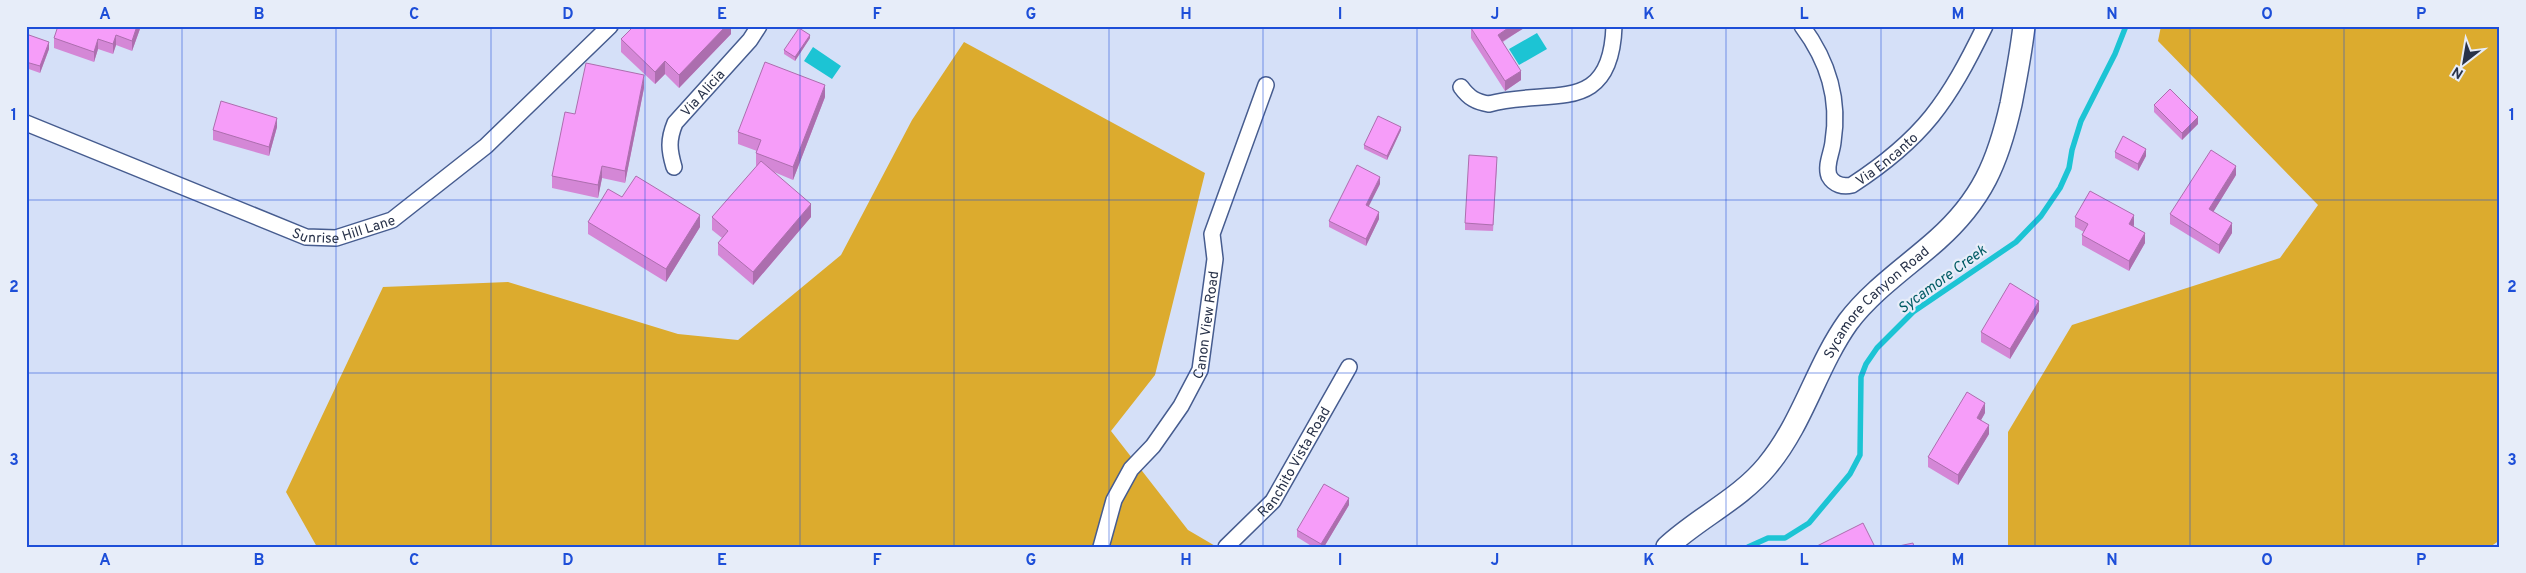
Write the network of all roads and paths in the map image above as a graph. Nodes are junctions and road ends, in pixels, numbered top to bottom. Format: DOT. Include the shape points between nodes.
graph roads {
  1 [pos="610,26"];
  2 [pos="759,26"];
  3 [pos="1614,26"];
  4 [pos="1802,26"];
  5 [pos="1985,26"];
  6 [pos="2024,26"];
  7 [pos="1266,85"];
  8 [pos="1461,87"];
  9 [pos="26,123"];
  10 [pos="674,166"];
  11 [pos="1349,367"];
  12 [pos="1101,547"];
  13 [pos="1226,547"];
  14 [pos="1667,547"];
  1 -- 9 [label="street, Sunrise Hill Lane" via="486,146 392,220 336,238 306,237"];
  2 -- 10 [label="street, Via Alicia" via="675,123 669,150"];
  3 -- 8 [label="street" via="1612,53 1607,67 1585,90 1571,95 1489,104 1478,103 1468,97"];
  4 -- 5 [label="street, Via Encanto" via="1827,68 1833,91 1836,115 1827,168 1836,184 1846,186 1884,164 1933,117 1960,77"];
  6 -- 14 [label="main road, Sycamore Canyon Road" via="2005,132 1994,166 1979,194 1955,223 1849,322 1797,420 1766,466 1746,486"];
  7 -- 12 [label="street, Canon View Road" via="1212,234 1215,259 1200,370 1181,406 1153,446 1131,469 1114,500"];
  11 -- 13 [label="street, Ranchito Vista Road" via="1272,501"];
}
